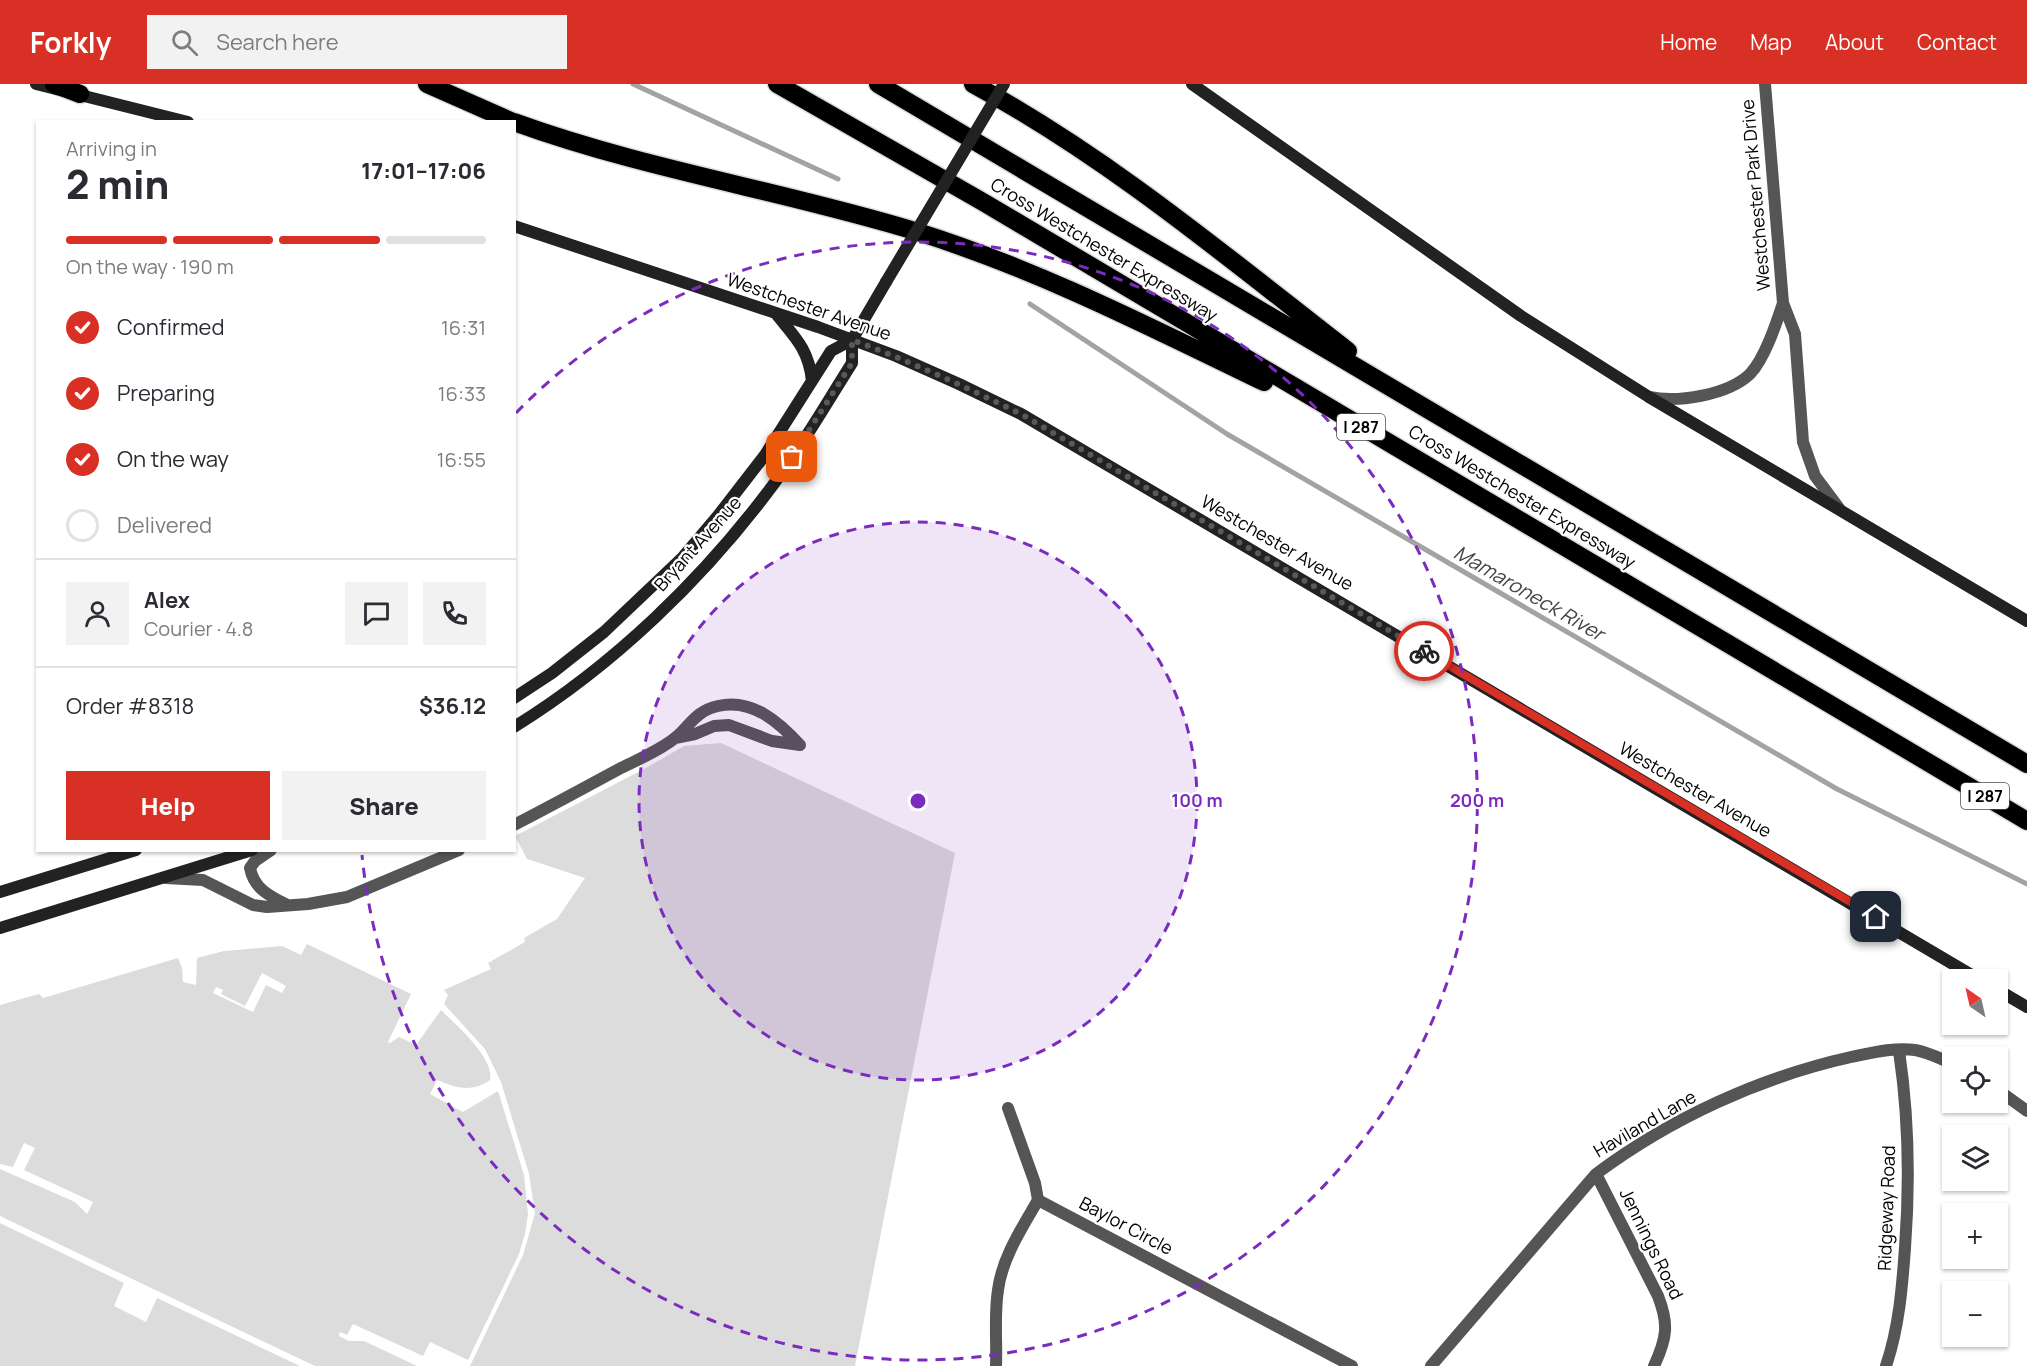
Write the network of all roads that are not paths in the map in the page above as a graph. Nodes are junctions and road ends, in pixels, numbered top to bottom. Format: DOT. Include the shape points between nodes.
graph roads {
  1 [pos="36,84"];
  2 [pos="54,84"];
  3 [pos="426,84"];
  4 [pos="777,84"];
  5 [pos="878,84"];
  6 [pos="973,84"];
  7 [pos="1004,84"];
  8 [pos="1764,84"];
  9 [pos="1196,86"];
  10 [pos="80,94"];
  11 [pos="180,120"];
  12 [pos="509,120"];
  13 [pos="516,123"];
  14 [pos="516,227"];
  15 [pos="1783,303"];
  16 [pos="776,314"];
  17 [pos="852,340"];
  18 [pos="812,381"];
  19 [pos="1649,397"];
  20 [pos="1412,400"];
  21 [pos="1377,436"];
  22 [pos="1839,508"];
  23 [pos="2027,621"];
  24 [pos="516,697"];
  25 [pos="516,726"];
  26 [pos="675,738"];
  27 [pos="2027,764"];
  28 [pos="2027,821"];
  29 [pos="516,824"];
  30 [pos="130,852"];
  31 [pos="246,852"];
  32 [pos="268,852"];
  33 [pos="454,852"];
  34 [pos="166,878"];
  35 [pos="0,892"];
  36 [pos="288,905"];
  37 [pos="0,928"];
  38 [pos="1961,969"];
  39 [pos="2008,996"];
  40 [pos="2027,1007"];
  41 [pos="1899,1051"];
  42 [pos="1942,1059"];
  43 [pos="2008,1097"];
  44 [pos="1008,1108"];
  45 [pos="2027,1111"];
  46 [pos="1596,1174"];
  47 [pos="1038,1200"];
  48 [pos="996,1366"];
  49 [pos="1352,1366"];
  50 [pos="1431,1366"];
  51 [pos="1654,1366"];
  52 [pos="1887,1366"];
  1 -- 10 [label="main road"];
  2 -- 10 [label="highway"];
  3 -- 12 [label="highway"];
  4 -- 21 [label="highway, Cross Westchester Expressway / I 287"];
  5 -- 20 [label="highway, Cross Westchester Expressway / I 287"];
  6 -- 20 [label="highway" via="1029,115 1117,174"];
  7 -- 17 [label="main road, Bryant Avenue, bridge"];
  8 -- 15 [label="street, Westchester Park Drive"];
  9 -- 19 [label="main road" via="1492,297"];
  10 -- 11 [label="main road"];
  13 -- 21 [label="highway" via="605,152 864,217 987,255 1102,303"];
  14 -- 16 [label="main road, Westchester Avenue"];
  15 -- 19 [label="street, Westchester Park Drive" via="1761,359 1749,374 1723,389 1683,399"];
  15 -- 22 [label="street, Westchester Park Drive" via="1795,334 1803,442 1815,476"];
  16 -- 17 [label="main road, Westchester Avenue"];
  16 -- 18 [label="main road" via="801,343"];
  17 -- 18 [label="main road, Bryant Avenue" via="831,351"];
  17 -- 25 [label="main road, Bryant Avenue" via="852,363 773,485 734,534 658,615 583,679"];
  17 -- 38 [label="main road, Westchester Avenue" via="1021,414"];
  18 -- 24 [label="main road, Bryant Avenue" via="747,481 682,557 604,632"];
  19 -- 22 [label="main road"];
  20 -- 27 [label="highway, Cross Westchester Expressway / I 287"];
  21 -- 28 [label="highway, Cross Westchester Expressway / I 287"];
  22 -- 23 [label="main road"];
  26 -- 26 [label="street" via="729,724 772,741 800,745 784,727 745,706 719,705 705,710"];
  26 -- 29 [label="street"];
  30 -- 35 [label="main road"];
  31 -- 34 [label="main road"];
  32 -- 36 [label="street" via="255,861 251,874 262,891"];
  33 -- 36 [label="street" via="347,897"];
  34 -- 36 [label="street" via="203,880 253,905"];
  34 -- 37 [label="main road"];
  39 -- 40 [label="main road"];
  41 -- 42 [label="street, Haviland Lane" via="1913,1050"];
  41 -- 46 [label="street, Haviland Lane" via="1815,1065 1722,1101 1622,1154"];
  41 -- 52 [label="street, Ridgeway Road" via="1906,1099 1909,1191 1901,1300"];
  43 -- 45 [label="street"];
  44 -- 47 [label="street"];
  46 -- 50 [label="street, Haviland Lane"];
  46 -- 51 [label="street, Jennings Road" via="1665,1314 1666,1333"];
  47 -- 48 [label="street" via="1003,1269 998,1291"];
  47 -- 49 [label="street, Baylor Circle"];
}
